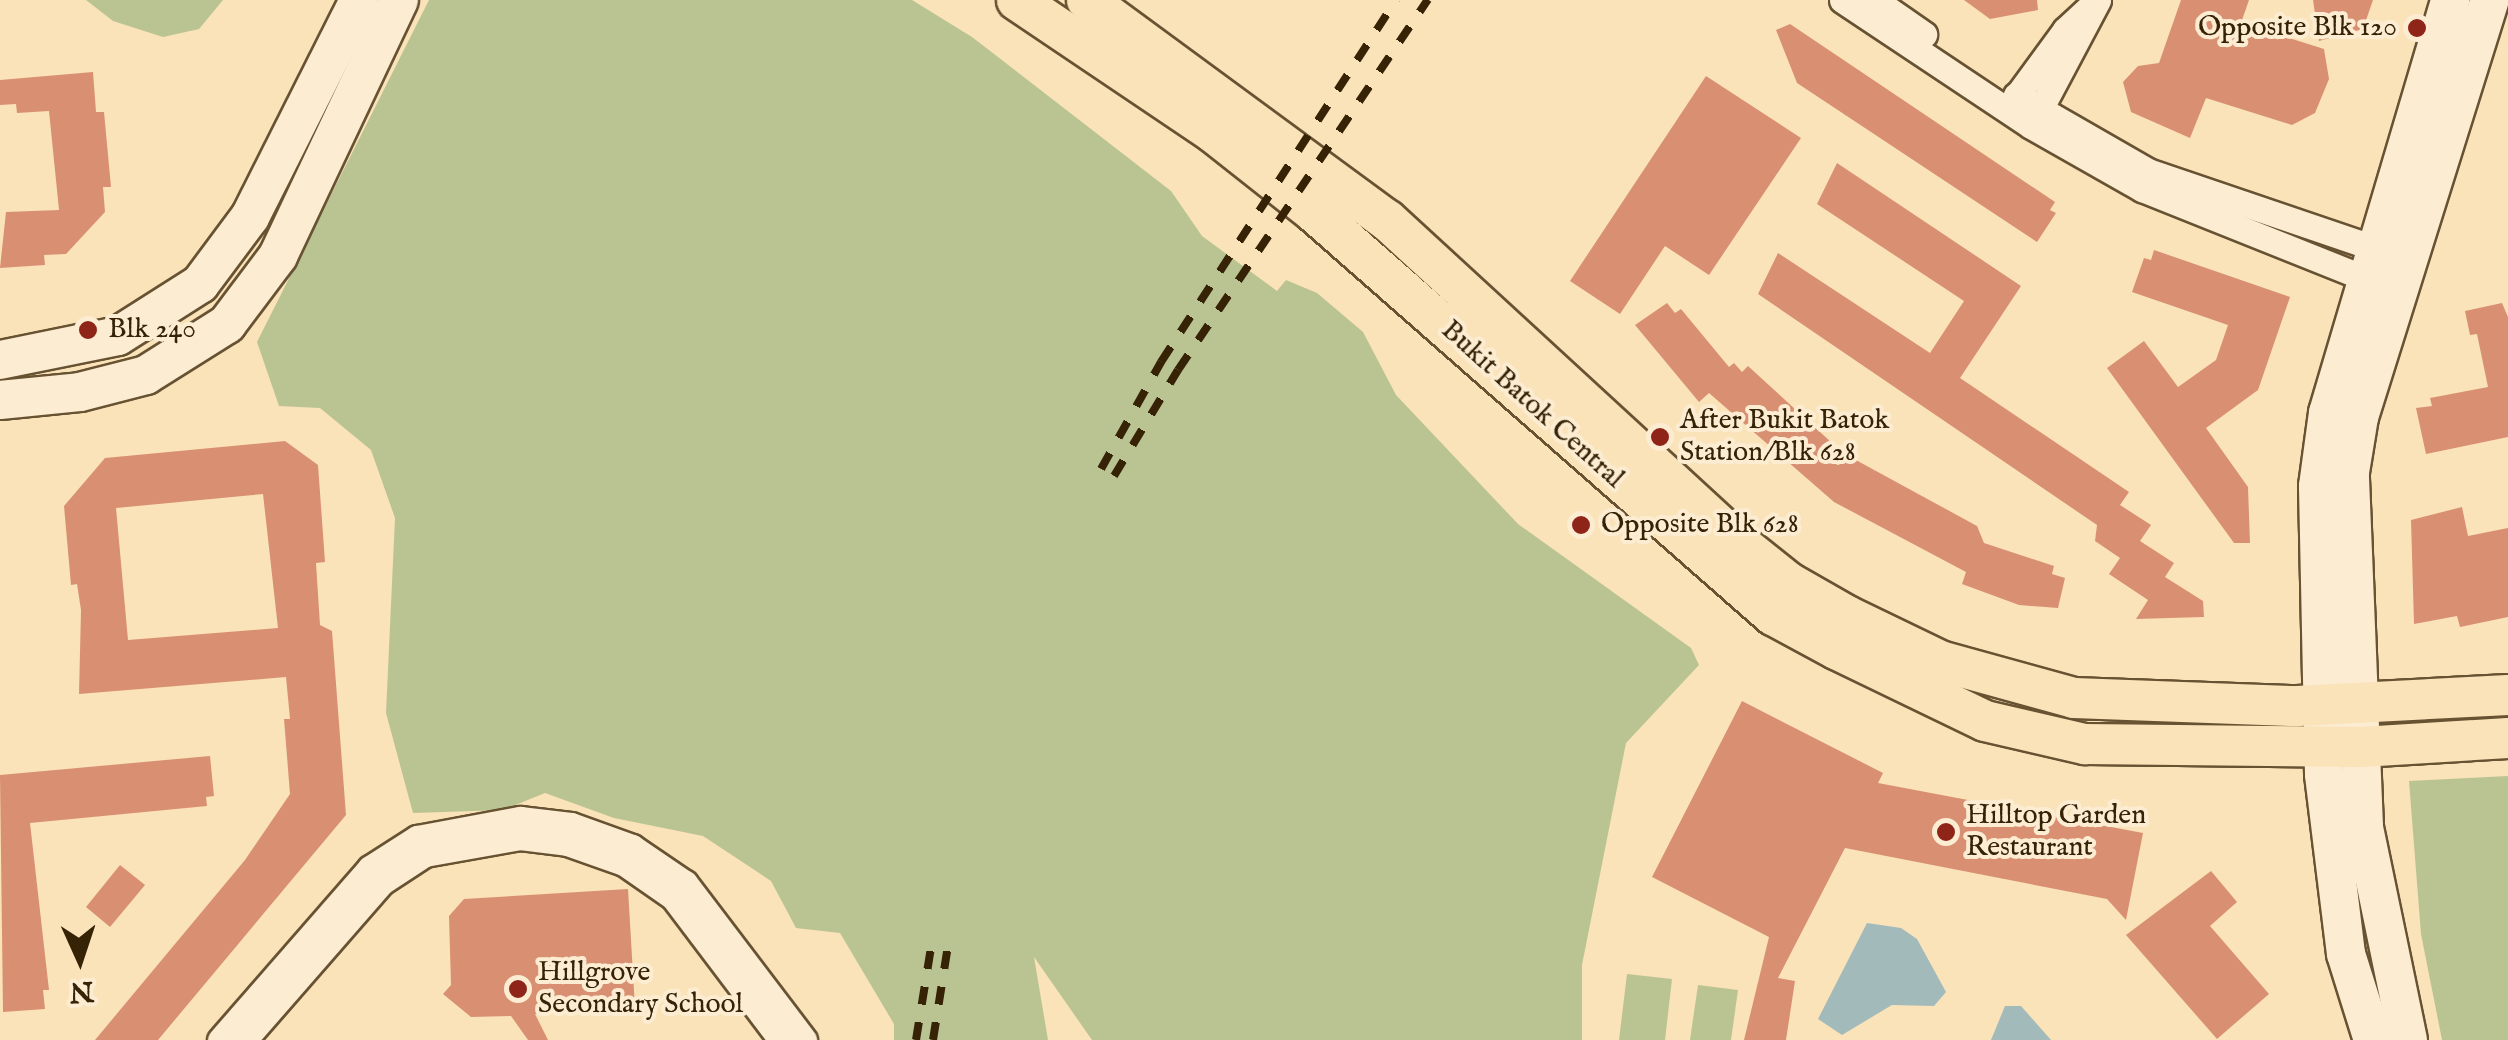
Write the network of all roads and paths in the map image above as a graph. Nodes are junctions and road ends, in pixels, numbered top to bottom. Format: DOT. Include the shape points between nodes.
graph roads {
  1 [pos="359,0"];
  2 [pos="399,0"];
  3 [pos="1017,0"];
  4 [pos="1087,0"];
  5 [pos="1842,0"];
  6 [pos="1875,0"];
  7 [pos="2098,0"];
  8 [pos="2450,0"];
  9 [pos="2490,0"];
  10 [pos="2012,102"];
  11 [pos="2036,119"];
  12 [pos="2389,270"];
  13 [pos="0,360"];
  14 [pos="0,400"];
  15 [pos="2508,695"];
  16 [pos="2339,704"];
  17 [pos="2508,738"];
  18 [pos="2342,747"];
  19 [pos="220,1040"];
  20 [pos="244,1040"];
  21 [pos="781,1040"];
  22 [pos="804,1040"];
  23 [pos="2373,1040"];
  24 [pos="2408,1040"];
  1 -- 13 [label="main road" via="250,217 200,284 118,336"];
  2 -- 14 [label="main road" via="278,256 227,324 146,375 80,392"];
  3 -- 18 [label="main road, Bukit Batok Central" via="1214,133 1314,212 1773,615 1985,721 2085,744"];
  4 -- 16 [label="main road, Bukit Batok Central" via="1387,220 1729,535 1789,583 1846,616 1940,661 2038,693"];
  5 -- 10 [label="street"];
  6 -- 10 [label="street"];
  7 -- 10 [label="street" via="2065,30"];
  7 -- 11 [label="street"];
  8 -- 12 [label="main road"];
  9 -- 12 [label="main road"];
  10 -- 11 [label="street"];
  11 -- 12 [label="street" via="2142,190"];
  12 -- 16 [label="main road" via="2322,442"];
  15 -- 16 [label="main road, Bukit Batok Central"];
  16 -- 18 [label="main road"];
  17 -- 18 [label="main road, Bukit Batok Central"];
  18 -- 23 [label="main road" via="2346,954"];
  18 -- 24 [label="main road"];
  19 -- 22 [label="street" via="370,868 418,838 520,819 571,825 632,847 685,884"];
  20 -- 21 [label="street" via="382,882 425,854 520,837 567,843 624,864 672,897"];
}
